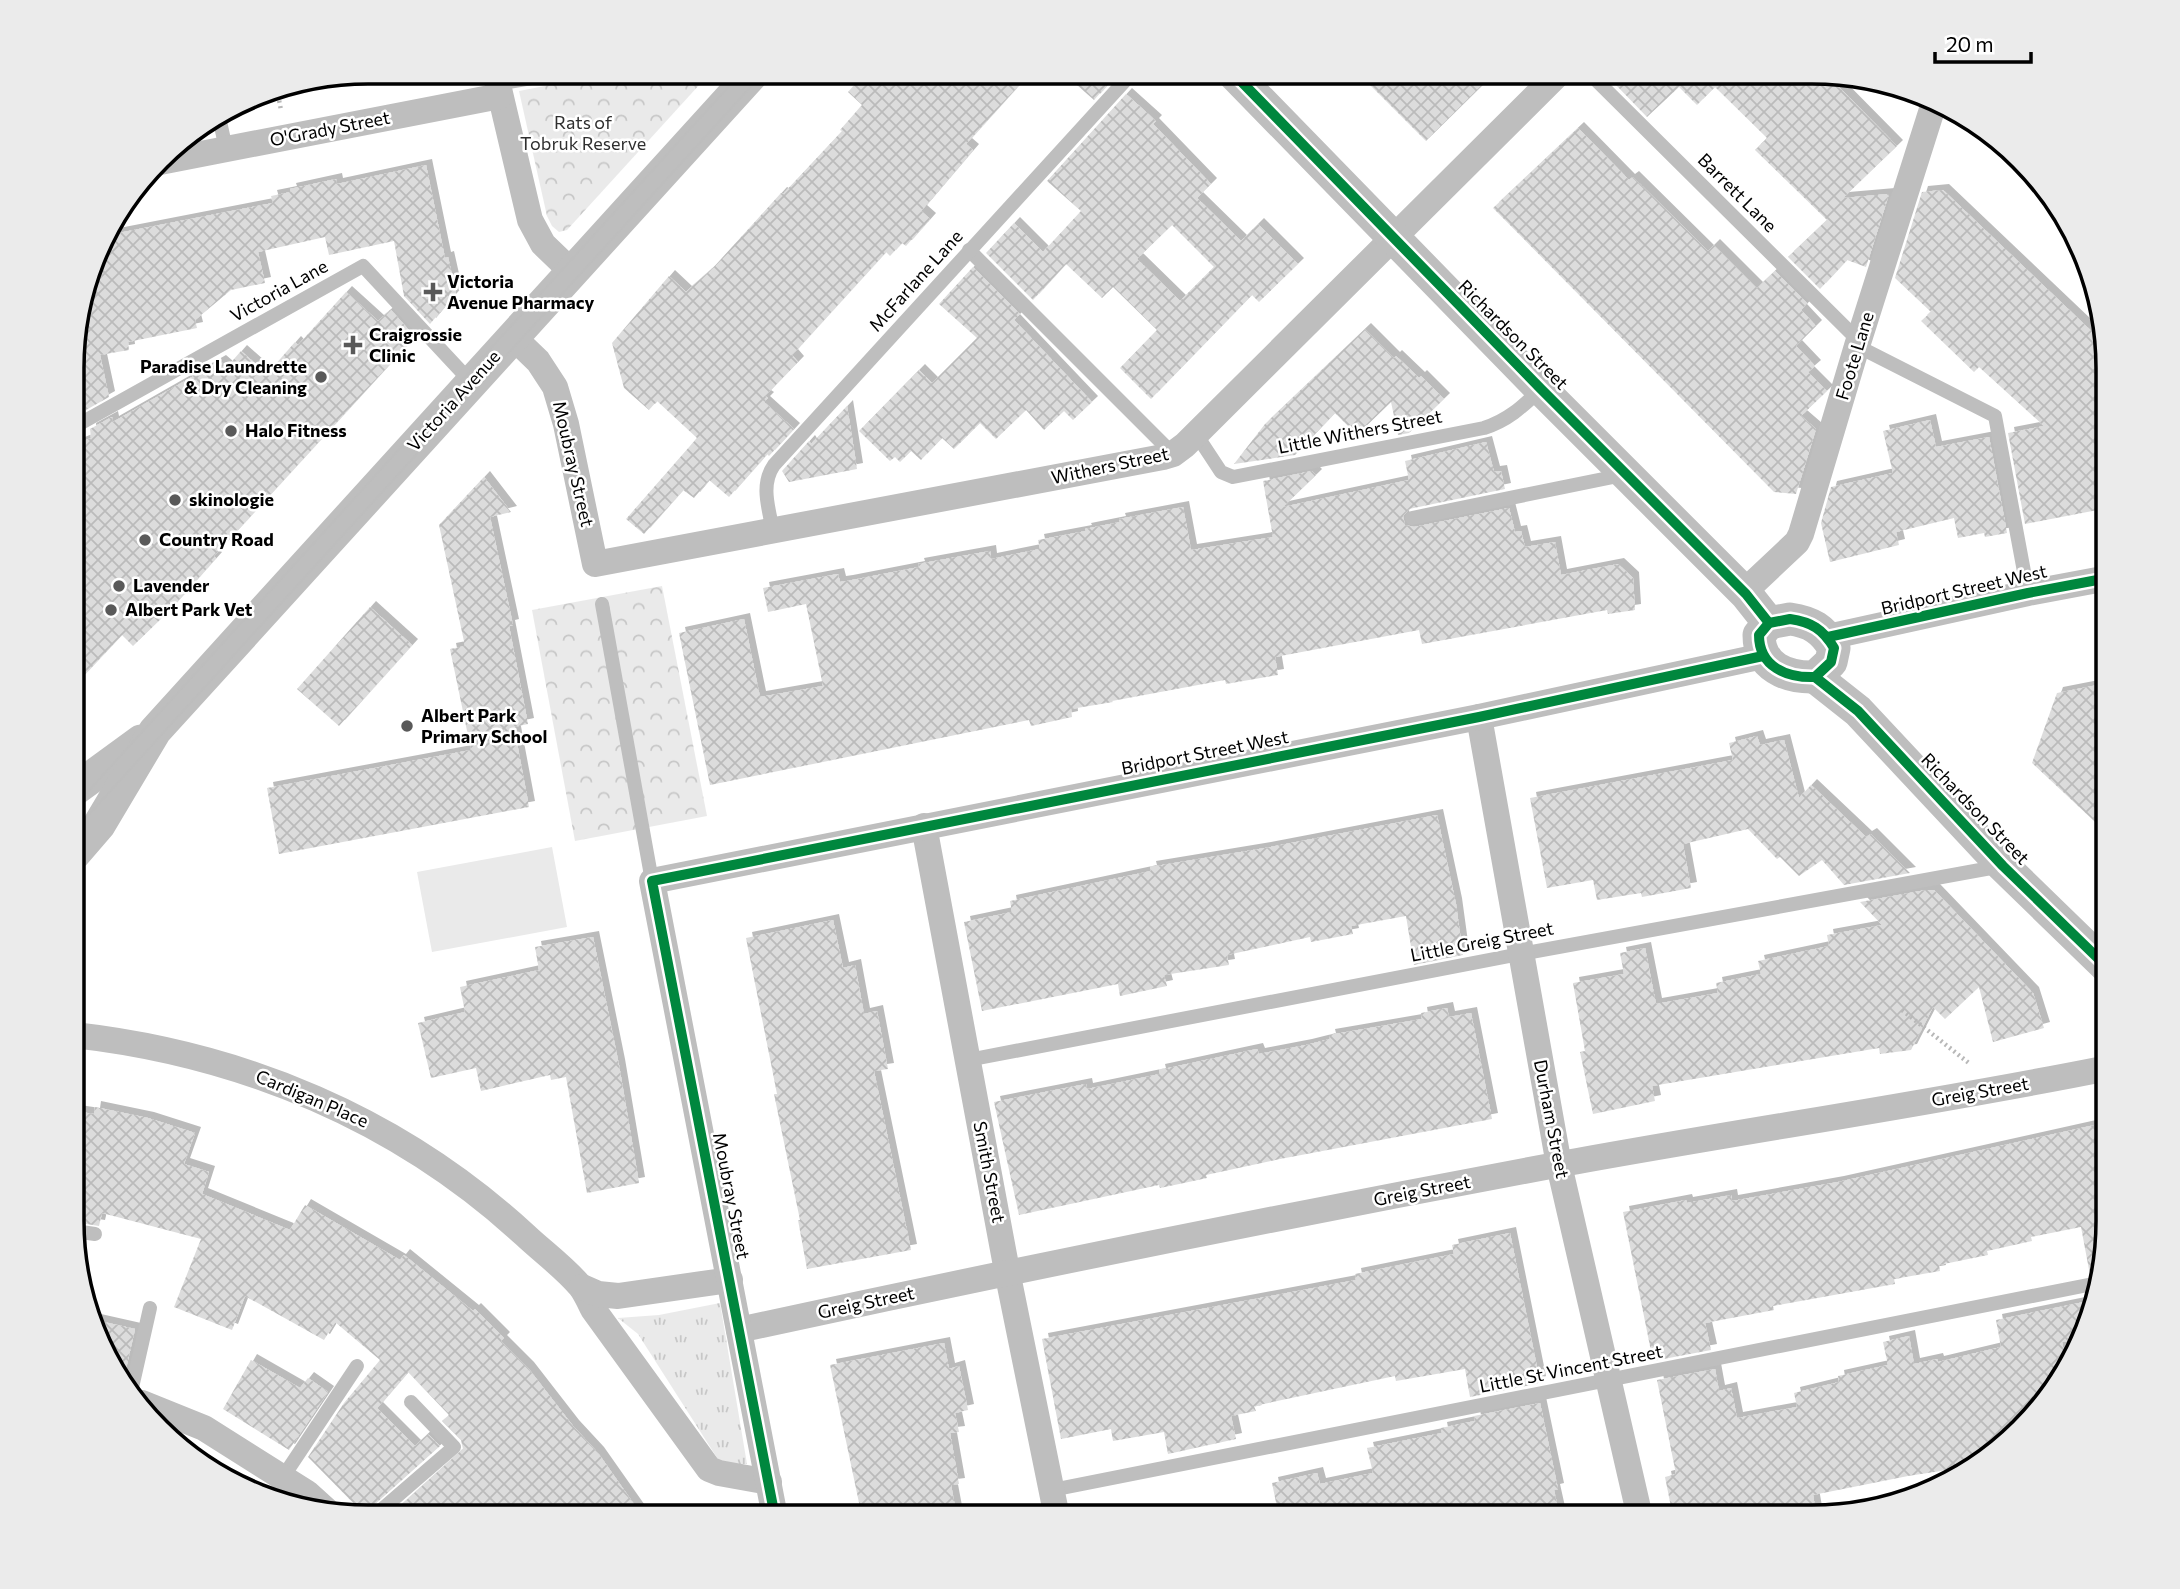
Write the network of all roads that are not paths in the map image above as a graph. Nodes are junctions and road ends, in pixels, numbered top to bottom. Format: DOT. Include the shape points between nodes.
graph roads {
  1 [pos="489,84"];
  2 [pos="497,84"];
  3 [pos="743,84"];
  4 [pos="1122,84"];
  5 [pos="1245,84"];
  6 [pos="1548,84"];
  7 [pos="1600,84"];
  8 [pos="1932,111"];
  9 [pos="221,125"];
  10 [pos="226,149"];
  11 [pos="177,159"];
  12 [pos="1393,237"];
  13 [pos="969,250"];
  14 [pos="572,272"];
  15 [pos="513,337"];
  16 [pos="1858,343"];
  17 [pos="471,382"];
  18 [pos="1541,389"];
  19 [pos="84,421"];
  20 [pos="1196,434"];
  21 [pos="1172,454"];
  22 [pos="1628,474"];
  23 [pos="1412,518"];
  24 [pos="773,531"];
  25 [pos="595,564"];
  26 [pos="2096,580"];
  27 [pos="1744,592"];
  28 [pos="2028,593"];
  29 [pos="603,604"];
  30 [pos="1769,623"];
  31 [pos="1828,637"];
  32 [pos="1763,656"];
  33 [pos="1815,677"];
  34 [pos="1479,717"];
  35 [pos="155,731"];
  36 [pos="84,783"];
  37 [pos="924,826"];
  38 [pos="84,842"];
  39 [pos="2003,866"];
  40 [pos="652,881"];
  41 [pos="1520,954"];
  42 [pos="2096,956"];
  43 [pos="84,1036"];
  44 [pos="968,1060"];
  45 [pos="2096,1070"];
  46 [pos="1559,1165"];
  47 [pos="85,1233"];
  48 [pos="95,1234"];
  49 [pos="1007,1271"];
  50 [pos="730,1280"];
  51 [pos="2089,1285"];
  52 [pos="582,1287"];
  53 [pos="150,1308"];
  54 [pos="739,1330"];
  55 [pos="357,1366"];
  56 [pos="133,1381"];
  57 [pos="1607,1382"];
  58 [pos="411,1402"];
  59 [pos="155,1408"];
  60 [pos="283,1477"];
  61 [pos="769,1482"];
  62 [pos="1052,1490"];
  63 [pos="315,1500"];
  64 [pos="387,1505"];
  65 [pos="773,1505"];
  66 [pos="1055,1505"];
  67 [pos="1637,1505"];
  1 -- 10 [label="street, O'Grady Street"];
  2 -- 14 [label="street" via="532,226 542,244"];
  3 -- 14 [label="street, Victoria Avenue"];
  4 -- 13 [label="lane, McFarlane Lane"];
  5 -- 12 [label="street, Richardson Street"];
  6 -- 12 [label="street, Withers Street"];
  7 -- 16 [label="lane, Barrett Lane"];
  8 -- 16 [label="street, Foote Lane"];
  9 -- 10 [label="lane"];
  10 -- 11 [label="street, O'Grady Street"];
  12 -- 18 [label="street, Richardson Street"];
  12 -- 20 [label="street, Withers Street"];
  13 -- 21 [label="lane"];
  13 -- 24 [label="lane, McFarlane Lane" via="772,468 766,485"];
  14 -- 15 [label="street, Victoria Avenue"];
  15 -- 17 [label="street, Victoria Avenue"];
  15 -- 25 [label="street, Moubray Street" via="538,361 555,387"];
  16 -- 27 [label="street, Foote Lane" via="1800,537"];
  16 -- 28 [label="lane, Barrett Lane" via="1995,416"];
  17 -- 19 [label="lane, Victoria Lane" via="363,266"];
  17 -- 35 [label="street, Victoria Avenue"];
  18 -- 20 [label="lane, Little Withers Street" via="1504,421 1485,428 1233,477 1219,470"];
  18 -- 22 [label="street, Richardson Street"];
  20 -- 21 [label="street, Withers Street"];
  21 -- 24 [label="street, Withers Street"];
  22 -- 23 [label="lane"];
  22 -- 27 [label="street, Richardson Street"];
  24 -- 25 [label="street, Withers Street"];
  26 -- 28 [label="street, Bridport Street West"];
  27 -- 30 [label="street, Richardson Street"];
  28 -- 31 [label="street, Bridport Street West"];
  29 -- 40 [label="lane"];
  30 -- 31 [label="street" via="1790,619 1809,623"];
  30 -- 32 [label="street" via="1759,635"];
  31 -- 33 [label="street" via="1834,648 1831,662"];
  32 -- 33 [label="street" via="1779,671"];
  32 -- 34 [label="street, Bridport Street West"];
  33 -- 39 [label="street, Richardson Street" via="1858,711"];
  34 -- 37 [label="street, Bridport Street West"];
  34 -- 41 [label="street, Durham Street"];
  35 -- 36 [label="street, Victoria Avenue"];
  35 -- 38 [label="street, Victoria Avenue"];
  37 -- 40 [label="street, Bridport Street West"];
  37 -- 44 [label="street, Smith Street"];
  39 -- 41 [label="lane, Little Greig Street"];
  39 -- 42 [label="street, Richardson Street"];
  40 -- 50 [label="street, Moubray Street"];
  41 -- 44 [label="lane, Little Greig Street"];
  41 -- 46 [label="street, Durham Street"];
  43 -- 52 [label="street, Cardigan Place" via="212,1060 365,1121 474,1191"];
  44 -- 49 [label="street, Smith Street"];
  45 -- 46 [label="street, Greig Street"];
  46 -- 49 [label="street, Greig Street"];
  46 -- 57 [label="street, Durham Street"];
  47 -- 48 [label="lane"];
  49 -- 54 [label="street, Greig Street"];
  49 -- 62 [label="street, Smith Street"];
  50 -- 52 [label="street, Cardigan Place" via="618,1296"];
  50 -- 54 [label="street, Moubray Street"];
  51 -- 57 [label="lane, Little St Vincent Street"];
  52 -- 61 [label="street, Cardigan Place" via="593,1309 709,1469"];
  53 -- 56 [label="lane"];
  54 -- 61 [label="street, Moubray Street"];
  55 -- 60 [label="lane"];
  57 -- 62 [label="lane, Little St Vincent Street"];
  57 -- 67 [label="street, Durham Street"];
  58 -- 64 [label="lane" via="454,1447"];
  59 -- 60 [label="street" via="204,1427"];
  60 -- 63 [label="street"];
  61 -- 65 [label="street, Moubray Street"];
  62 -- 66 [label="street, Smith Street"];
}
